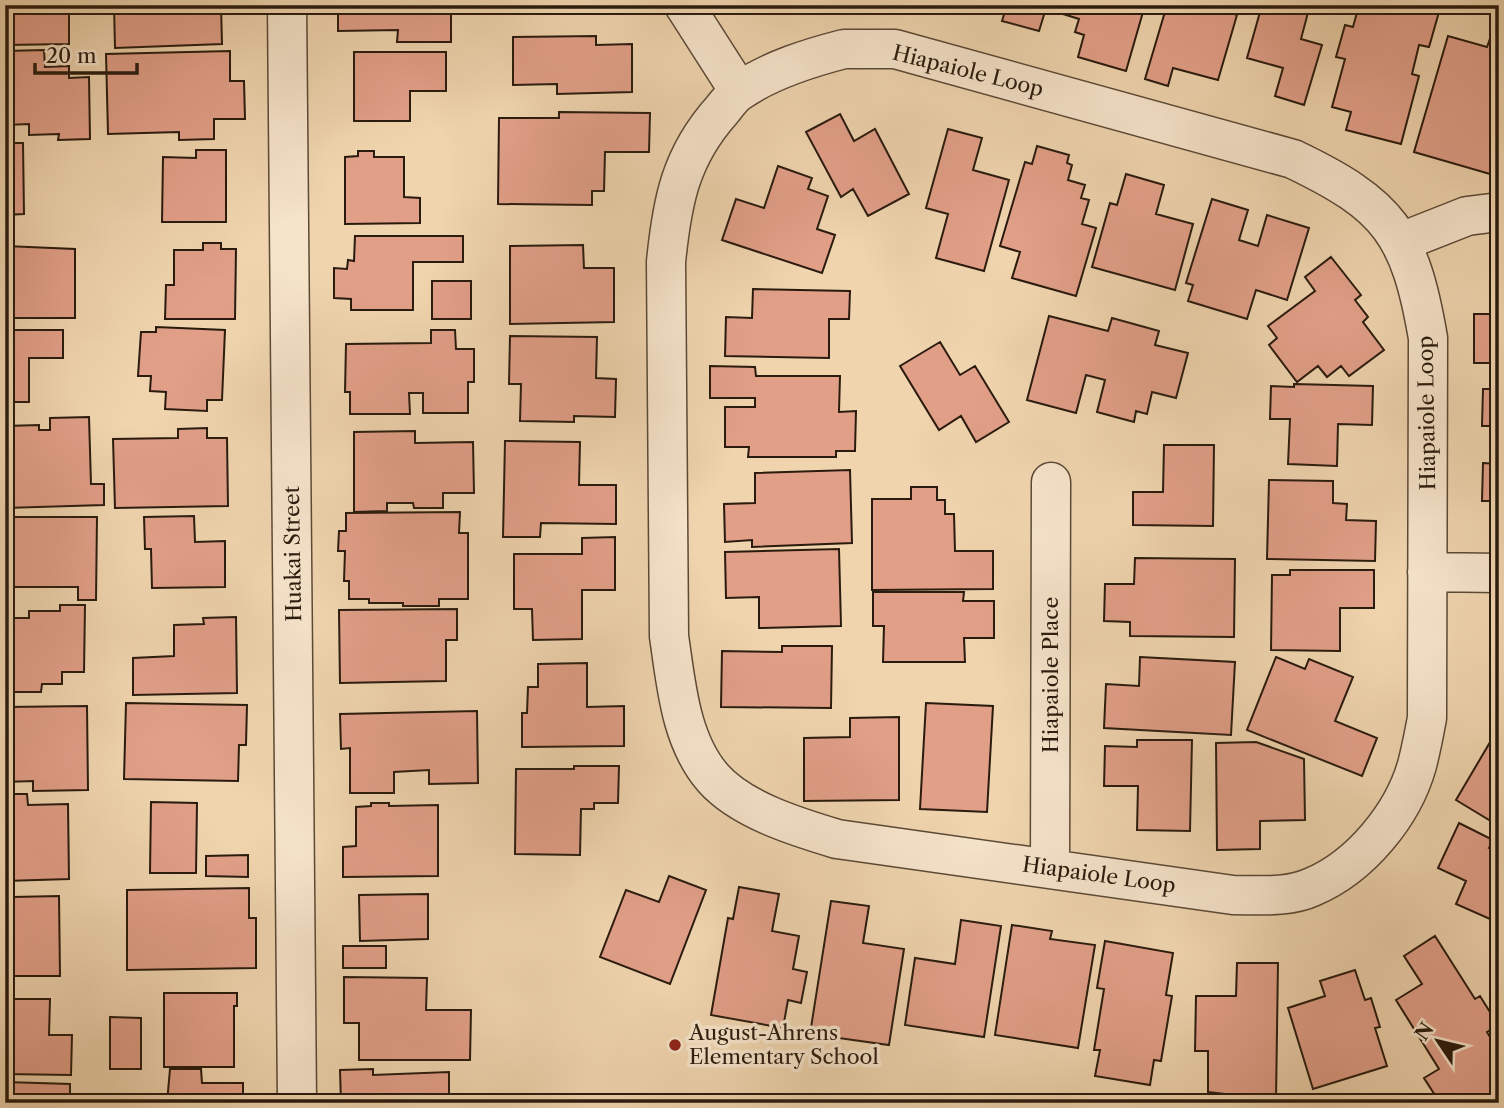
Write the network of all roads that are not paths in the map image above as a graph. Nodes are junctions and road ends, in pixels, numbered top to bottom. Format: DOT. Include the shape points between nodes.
graph roads {
  1 [pos="287,5"];
  2 [pos="684,5"];
  3 [pos="738,92"];
  4 [pos="1499,212"];
  5 [pos="1401,242"];
  6 [pos="1051,482"];
  7 [pos="1427,572"];
  8 [pos="1499,573"];
  9 [pos="1050,869"];
  10 [pos="297,1103"];
  1 -- 10 [label="street, Huakai Street"];
  2 -- 3 [label="street"];
  3 -- 5 [label="street, Hiapaiole Loop" via="803,60 844,49 895,49 1293,159 1342,182 1377,210"];
  3 -- 9 [label="street, Hiapaiole Loop" via="706,128 684,167 671,209 667,262 669,636 690,738 713,778 750,805 790,825 837,839"];
  4 -- 5 [label="street" via="1467,216"];
  5 -- 7 [label="street, Hiapaiole Loop" via="1419,287 1428,338"];
  6 -- 9 [label="street, Hiapaiole Place"];
  7 -- 8 [label="street"];
  7 -- 9 [label="street, Hiapaiole Loop" via="1427,718 1417,767 1397,812 1350,866 1311,888 1276,895 1233,895"];
}
